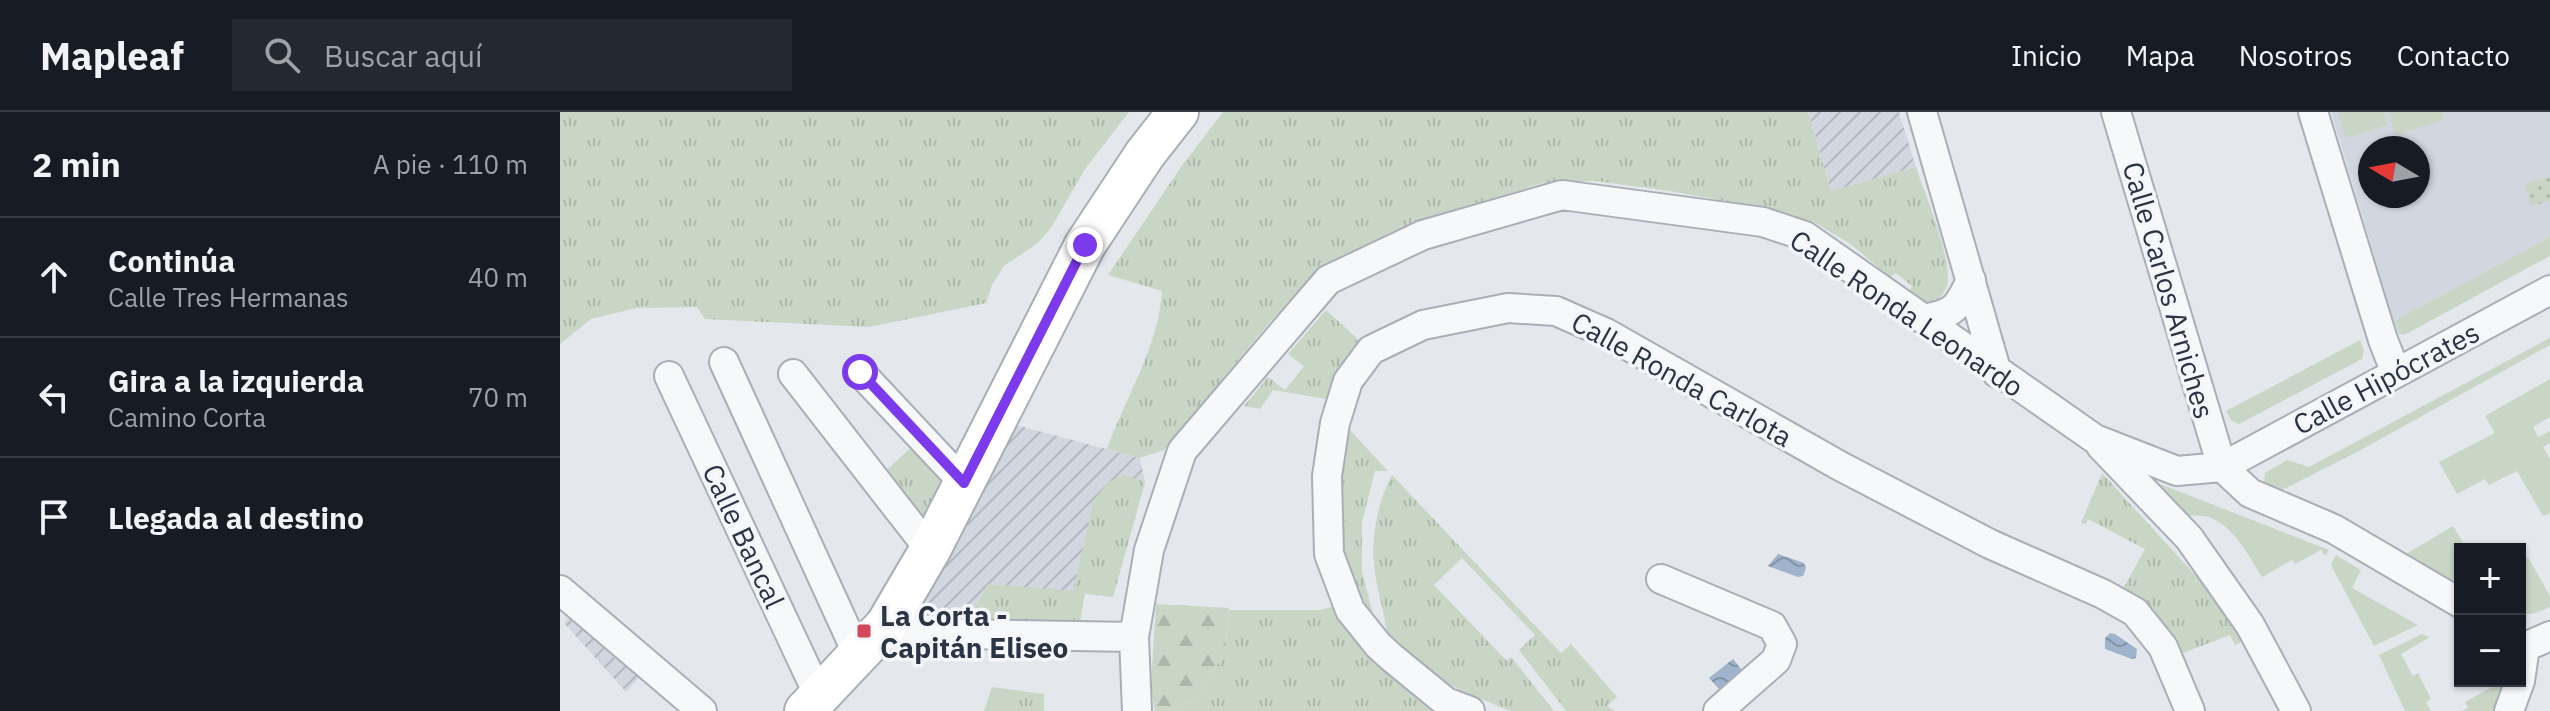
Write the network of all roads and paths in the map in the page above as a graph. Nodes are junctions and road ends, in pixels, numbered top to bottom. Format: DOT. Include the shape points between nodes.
graph roads {
  1 [pos="1178,112"];
  2 [pos="1922,112"];
  3 [pos="2116,112"];
  4 [pos="2313,112"];
  5 [pos="1971,280"];
  6 [pos="2550,290"];
  7 [pos="1923,319"];
  8 [pos="724,362"];
  9 [pos="860,372"];
  10 [pos="1997,373"];
  11 [pos="2396,373"];
  12 [pos="793,374"];
  13 [pos="669,376"];
  14 [pos="2095,439"];
  15 [pos="2222,467"];
  16 [pos="964,483"];
  17 [pos="930,550"];
  18 [pos="1661,579"];
  19 [pos="560,590"];
  20 [pos="2454,599"];
  21 [pos="886,625"];
  22 [pos="1134,637"];
  23 [pos="2532,642"];
  24 [pos="858,655"];
  25 [pos="2526,662"];
  26 [pos="2518,687"];
  27 [pos="812,704"];
  28 [pos="702,711"];
  29 [pos="1137,711"];
  30 [pos="1470,711"];
  31 [pos="1718,711"];
  32 [pos="2190,711"];
  33 [pos="2296,711"];
  34 [pos="2509,711"];
  1 -- 16 [label="street" via="1085,245"];
  2 -- 5 [label="street"];
  3 -- 15 [label="street, Calle Carlos Arniches"];
  4 -- 11 [label="street"];
  5 -- 7 [label="street" via="1960,305"];
  5 -- 10 [label="street"];
  6 -- 11 [label="street, Calle Hipócrates"];
  7 -- 10 [label="street, Calle Ronda Leonardo"];
  7 -- 22 [label="street, Calle Ronda Leonardo" via="1805,236 1763,222 1562,195 1423,235 1328,280 1182,451 1149,550"];
  8 -- 24 [label="street"];
  9 -- 16 [label="street"];
  10 -- 14 [label="street, Calle Ronda Leonardo"];
  11 -- 15 [label="street, Calle Hipócrates"];
  12 -- 17 [label="street"];
  13 -- 27 [label="street, Calle Bancal"];
  14 -- 15 [label="street, Calle Ronda Leonardo" via="2177,471"];
  14 -- 33 [label="street" via="2189,538 2250,625"];
  15 -- 20 [label="street" via="2250,493 2334,529"];
  16 -- 17 [label="street"];
  17 -- 21 [label="street"];
  18 -- 31 [label="street" via="1772,626 1782,644 1776,660"];
  19 -- 28 [label="street"];
  21 -- 22 [label="street" via="963,634"];
  21 -- 24 [label="street"];
  22 -- 29 [label="street, Calle Ronda Leonardo"];
  23 -- 25 [label="street"];
  24 -- 27 [label="street"];
  26 -- 34 [label="street"];
  30 -- 32 [label="street, Calle Ronda Carlota" via="1446,702 1391,657 1350,610 1329,554 1327,476 1348,381 1371,350 1423,325 1508,308 1556,311 1606,333 1854,473 2135,612 2163,647"];
}
